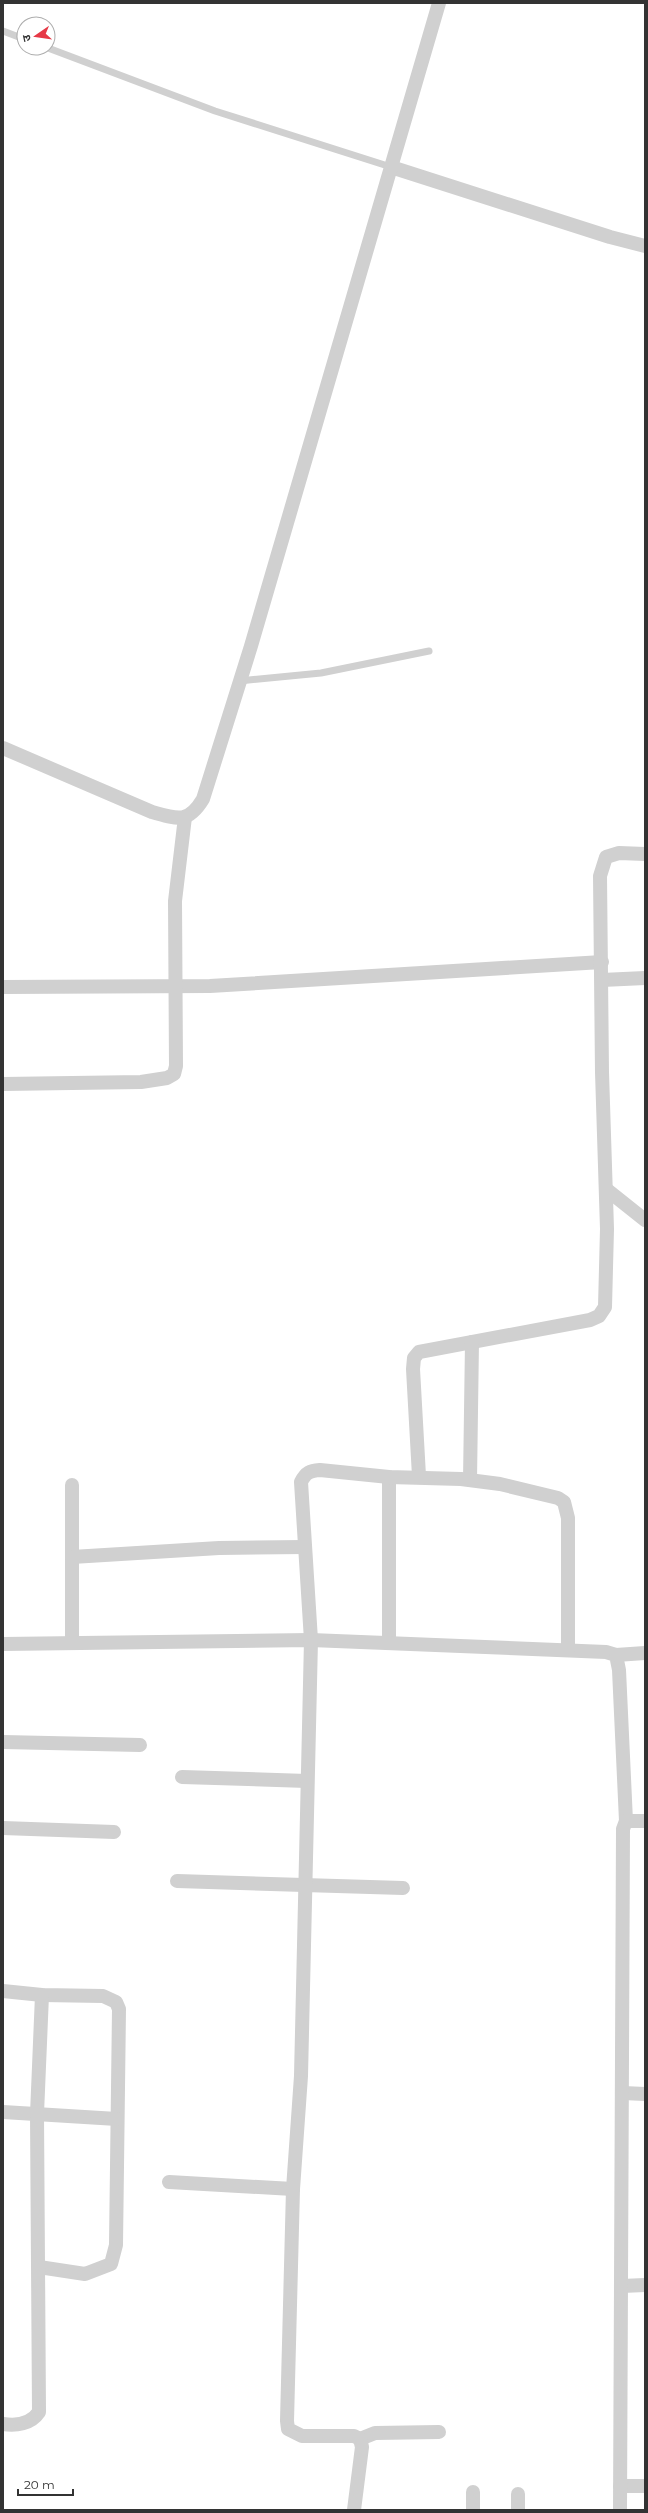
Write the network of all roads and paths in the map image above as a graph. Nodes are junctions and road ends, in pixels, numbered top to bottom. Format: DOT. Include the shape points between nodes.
graph roads {
  1 [pos="439,3"];
  2 [pos="3,31"];
  3 [pos="16,36"];
  4 [pos="56,51"];
  5 [pos="391,167"];
  6 [pos="645,246"];
  7 [pos="429,651"];
  8 [pos="239,681"];
  9 [pos="3,748"];
  10 [pos="185,817"];
  11 [pos="645,854"];
  12 [pos="602,962"];
  13 [pos="645,978"];
  14 [pos="602,980"];
  15 [pos="178,986"];
  16 [pos="3,988"];
  17 [pos="3,1084"];
  18 [pos="606,1189"];
  19 [pos="645,1220"];
  20 [pos="472,1342"];
  21 [pos="419,1476"];
  22 [pos="389,1477"];
  23 [pos="470,1480"];
  24 [pos="72,1485"];
  25 [pos="305,1547"];
  26 [pos="72,1557"];
  27 [pos="311,1640"];
  28 [pos="72,1643"];
  29 [pos="389,1643"];
  30 [pos="3,1644"];
  31 [pos="568,1650"];
  32 [pos="645,1653"];
  33 [pos="616,1655"];
  34 [pos="3,1742"];
  35 [pos="140,1745"];
  36 [pos="182,1777"];
  37 [pos="307,1781"];
  38 [pos="626,1821"];
  39 [pos="645,1821"];
  40 [pos="3,1828"];
  41 [pos="114,1832"];
  42 [pos="177,1881"];
  43 [pos="305,1883"];
  44 [pos="403,1888"];
  45 [pos="3,1991"];
  46 [pos="42,1994"];
  47 [pos="623,2093"];
  48 [pos="645,2094"];
  49 [pos="3,2112"];
  50 [pos="37,2114"];
  51 [pos="117,2119"];
  52 [pos="169,2182"];
  53 [pos="293,2189"];
  54 [pos="39,2267"];
  55 [pos="645,2285"];
  56 [pos="622,2286"];
  57 [pos="3,2424"];
  58 [pos="439,2432"];
  59 [pos="360,2440"];
  60 [pos="620,2486"];
  61 [pos="645,2486"];
  62 [pos="472,2492"];
  63 [pos="518,2494"];
  64 [pos="354,2510"];
  65 [pos="472,2510"];
  66 [pos="518,2510"];
  67 [pos="620,2510"];
  1 -- 5 [label="street"];
  2 -- 3 [label="lane"];
  4 -- 5 [label="lane" via="215,111"];
  5 -- 6 [label="street"];
  5 -- 8 [label="street"];
  7 -- 8 [label="lane" via="321,673"];
  8 -- 10 [label="street" via="203,799 194,813"];
  9 -- 10 [label="street" via="152,812 172,818"];
  10 -- 15 [label="street" via="176,901"];
  11 -- 12 [label="street" via="612,854 606,857 603,863 600,876"];
  12 -- 14 [label="street"];
  12 -- 15 [label="street"];
  13 -- 14 [label="street"];
  14 -- 18 [label="street"];
  15 -- 16 [label="street"];
  15 -- 17 [label="street" via="176,1066 174,1074 167,1078 141,1082"];
  18 -- 19 [label="street"];
  18 -- 20 [label="street" via="607,1293 605,1307 599,1316 590,1320"];
  20 -- 21 [label="street" via="429,1348 414,1358"];
  20 -- 23 [label="street"];
  21 -- 22 [label="street"];
  21 -- 23 [label="street"];
  22 -- 25 [label="street" via="309,1471 301,1482"];
  22 -- 29 [label="street"];
  23 -- 31 [label="street" via="500,1484 558,1498 564,1502 568,1518"];
  24 -- 26 [label="street"];
  25 -- 26 [label="street" via="219,1548"];
  25 -- 27 [label="street"];
  26 -- 28 [label="street"];
  27 -- 28 [label="street"];
  27 -- 29 [label="street"];
  27 -- 37 [label="street"];
  28 -- 30 [label="street"];
  29 -- 31 [label="street"];
  31 -- 33 [label="street"];
  32 -- 33 [label="street"];
  33 -- 38 [label="street" via="619,1670"];
  34 -- 35 [label="street"];
  36 -- 37 [label="street"];
  37 -- 43 [label="street"];
  38 -- 39 [label="street"];
  38 -- 47 [label="street" via="623,1829"];
  40 -- 41 [label="street"];
  42 -- 43 [label="street"];
  43 -- 44 [label="street"];
  43 -- 53 [label="street" via="301,2076"];
  45 -- 46 [label="street"];
  46 -- 50 [label="street"];
  46 -- 51 [label="street" via="103,1996 116,2002 119,2009"];
  47 -- 48 [label="street"];
  47 -- 56 [label="street"];
  49 -- 50 [label="street"];
  50 -- 51 [label="street"];
  50 -- 54 [label="street"];
  51 -- 54 [label="street" via="116,2245 111,2264 85,2274"];
  52 -- 53 [label="street"];
  53 -- 59 [label="street" via="288,2429 302,2436 354,2436"];
  54 -- 57 [label="street" via="39,2412 35,2419 27,2422"];
  55 -- 56 [label="street"];
  56 -- 60 [label="street"];
  58 -- 59 [label="street" via="374,2433"];
  59 -- 64 [label="street" via="362,2446"];
  60 -- 61 [label="street"];
  60 -- 67 [label="street"];
  62 -- 65 [label="street"];
  63 -- 66 [label="street"];
}
